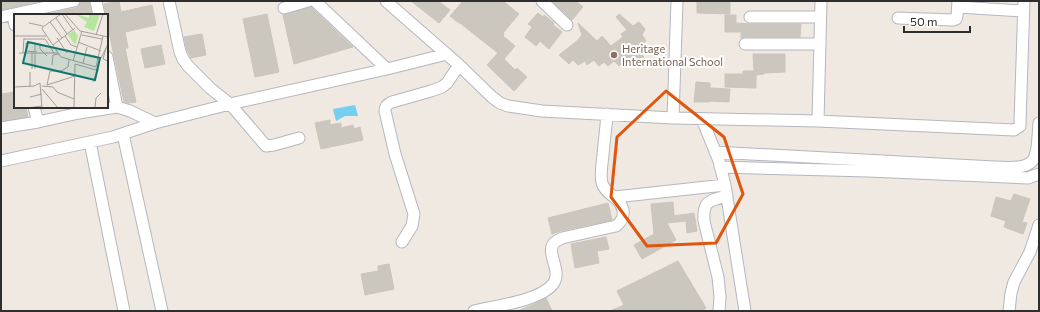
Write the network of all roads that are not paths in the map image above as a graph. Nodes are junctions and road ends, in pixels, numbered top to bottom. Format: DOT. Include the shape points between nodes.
graph roads {
  1 [pos="74,1"];
  2 [pos="96,1"];
  3 [pos="169,1"];
  4 [pos="308,1"];
  5 [pos="315,1"];
  6 [pos="386,1"];
  7 [pos="542,1"];
  8 [pos="677,1"];
  9 [pos="821,1"];
  10 [pos="958,4"];
  11 [pos="1024,6"];
  12 [pos="284,8"];
  13 [pos="55,10"];
  14 [pos="39,14"];
  15 [pos="99,14"];
  16 [pos="1,17"];
  17 [pos="750,17"];
  18 [pos="820,17"];
  19 [pos="898,18"];
  20 [pos="14,20"];
  21 [pos="567,25"];
  22 [pos="745,44"];
  23 [pos="819,44"];
  24 [pos="447,54"];
  25 [pos="108,62"];
  26 [pos="459,65"];
  27 [pos="387,69"];
  28 [pos="230,104"];
  29 [pos="117,107"];
  30 [pos="34,108"];
  31 [pos="104,108"];
  32 [pos="108,108"];
  33 [pos="78,110"];
  34 [pos="607,114"];
  35 [pos="673,118"];
  36 [pos="702,119"];
  37 [pos="818,121"];
  38 [pos="38,122"];
  39 [pos="155,123"];
  40 [pos="1039,123"];
  41 [pos="1,128"];
  42 [pos="123,134"];
  43 [pos="299,138"];
  44 [pos="90,142"];
  45 [pos="715,152"];
  46 [pos="1,161"];
  47 [pos="720,167"];
  48 [pos="1039,174"];
  49 [pos="726,190"];
  50 [pos="616,197"];
  51 [pos="1039,225"];
  52 [pos="402,242"];
  53 [pos="124,311"];
  54 [pos="162,311"];
  55 [pos="474,311"];
  56 [pos="719,311"];
  57 [pos="745,311"];
  58 [pos="1009,311"];
  1 -- 13 [label="street"];
  2 -- 15 [label="street"];
  3 -- 28 [label="street" via="183,59 210,88"];
  4 -- 12 [label="street"];
  5 -- 27 [label="street"];
  6 -- 24 [label="street"];
  7 -- 21 [label="street"];
  8 -- 35 [label="street"];
  9 -- 18 [label="street"];
  10 -- 11 [label="street"];
  10 -- 19 [label="street" via="957,16 953,20"];
  11 -- 37 [label="street" via="1020,126 1017,129"];
  13 -- 14 [label="street"];
  16 -- 20 [label="street"];
  17 -- 18 [label="street"];
  18 -- 23 [label="street"];
  22 -- 23 [label="street"];
  23 -- 37 [label="street"];
  24 -- 26 [label="street"];
  24 -- 27 [label="street"];
  25 -- 29 [label="street"];
  26 -- 34 [label="street" via="492,97 508,106 542,111"];
  26 -- 52 [label="street" via="442,88 392,102 385,108 395,154 414,214 412,226"];
  27 -- 28 [label="street"];
  28 -- 39 [label="street"];
  28 -- 43 [label="street" via="266,146"];
  29 -- 32 [label="street"];
  29 -- 39 [label="street"];
  30 -- 38 [label="street"];
  31 -- 33 [label="street"];
  33 -- 38 [label="street"];
  34 -- 35 [label="street"];
  34 -- 50 [label="street" via="602,177 607,192"];
  35 -- 36 [label="street"];
  36 -- 37 [label="street"];
  36 -- 45 [label="street"];
  38 -- 41 [label="street"];
  39 -- 42 [label="street"];
  40 -- 45 [label="street" via="1034,159 1030,164 1020,167"];
  42 -- 44 [label="street"];
  42 -- 54 [label="street"];
  44 -- 46 [label="street"];
  44 -- 53 [label="street"];
  45 -- 47 [label="street"];
  47 -- 48 [label="street" via="1028,178"];
  47 -- 49 [label="street"];
  49 -- 50 [label="street"];
  49 -- 56 [label="street" via="706,204 704,211 718,277"];
  49 -- 57 [label="street"];
  50 -- 55 [label="street" via="622,204 624,214 616,226 554,242 552,248 557,273 552,286 536,296 521,301"];
  51 -- 58 [label="street" via="1030,252 1014,282"];
}
